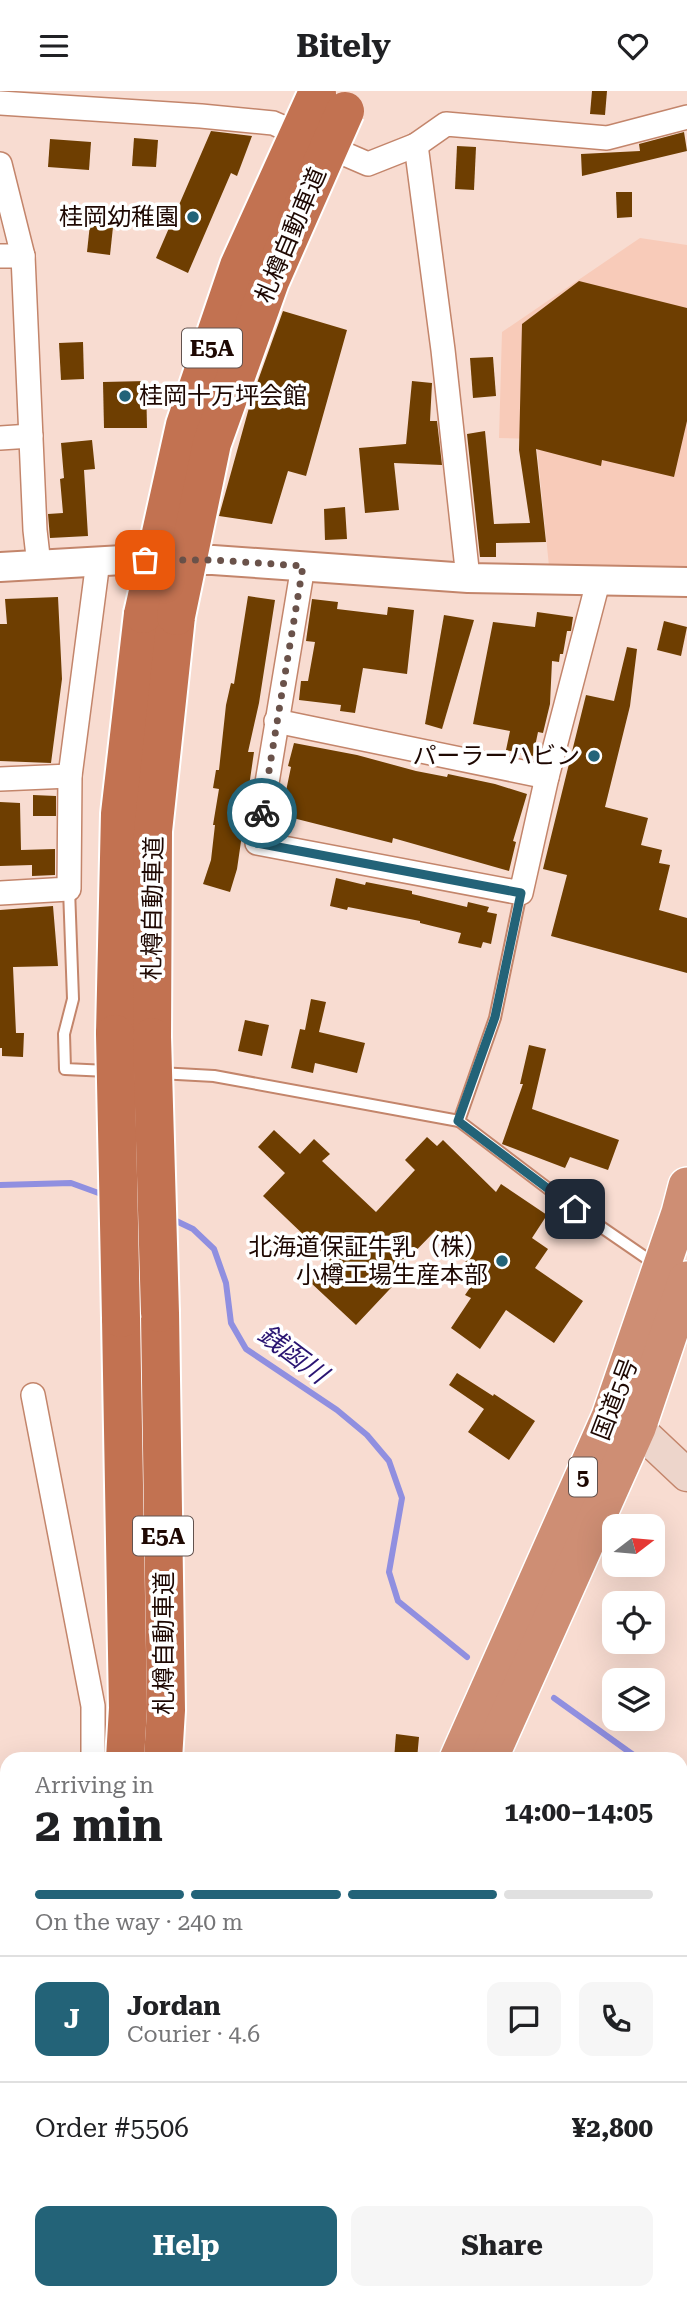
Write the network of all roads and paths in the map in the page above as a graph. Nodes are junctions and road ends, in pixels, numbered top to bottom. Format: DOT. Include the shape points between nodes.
graph roads {
  1 [pos="334,97"];
  2 [pos="0,103"];
  3 [pos="687,117"];
  4 [pos="416,145"];
  5 [pos="0,164"];
  6 [pos="11,256"];
  7 [pos="31,436"];
  8 [pos="0,438"];
  9 [pos="98,561"];
  10 [pos="39,565"];
  11 [pos="303,566"];
  12 [pos="0,567"];
  13 [pos="468,578"];
  14 [pos="598,582"];
  15 [pos="687,582"];
  16 [pos="276,721"];
  17 [pos="70,776"];
  18 [pos="547,777"];
  19 [pos="0,779"];
  20 [pos="69,889"];
  21 [pos="0,893"];
  22 [pos="521,893"];
  23 [pos="138,1048"];
  24 [pos="133,1072"];
  25 [pos="458,1121"];
  26 [pos="687,1186"];
  27 [pos="674,1274"];
  28 [pos="33,1395"];
  29 [pos="623,1423"];
  30 [pos="687,1475"];
  31 [pos="93,1752"];
  32 [pos="125,1752"];
  33 [pos="163,1752"];
  34 [pos="461,1752"];
  35 [pos="492,1752"];
  1 -- 23 [label="highway, 札樽自動車道 / E5A, bridge" via="212,443 160,615 153,831"];
  2 -- 4 [label="street" via="273,123 368,164"];
  3 -- 4 [label="street" via="607,138 446,124"];
  4 -- 13 [label="street"];
  5 -- 6 [label="street"];
  6 -- 7 [label="street"];
  7 -- 8 [label="street"];
  7 -- 10 [label="street"];
  9 -- 10 [label="street"];
  9 -- 11 [label="street" via="213,560"];
  9 -- 17 [label="street"];
  10 -- 12 [label="street"];
  11 -- 13 [label="street"];
  11 -- 16 [label="street"];
  13 -- 14 [label="street"];
  14 -- 15 [label="street"];
  14 -- 18 [label="street"];
  16 -- 18 [label="street"];
  16 -- 22 [label="street" via="257,843"];
  17 -- 19 [label="street"];
  17 -- 20 [label="street"];
  18 -- 22 [label="street"];
  20 -- 21 [label="street"];
  20 -- 24 [label="lane" via="73,999 64,1034 65,1069"];
  22 -- 25 [label="lane" via="495,1017"];
  23 -- 25 [label="lane" via="214,1076"];
  23 -- 32 [label="highway, 札樽自動車道 / E5A, bridge" via="121,1318"];
  23 -- 33 [label="highway, 札樽自動車道 / E5A, bridge" via="160,1313"];
  25 -- 27 [label="lane" via="575,1209"];
  26 -- 27 [label="highway, 国道5号 / 5"];
  27 -- 29 [label="highway, 国道5号 / 5"];
  28 -- 31 [label="street" via="93,1706"];
  29 -- 30 [label="main road"];
  29 -- 34 [label="highway, 国道5号 / 5"];
  29 -- 35 [label="highway, 国道5号 / 5"];
}
